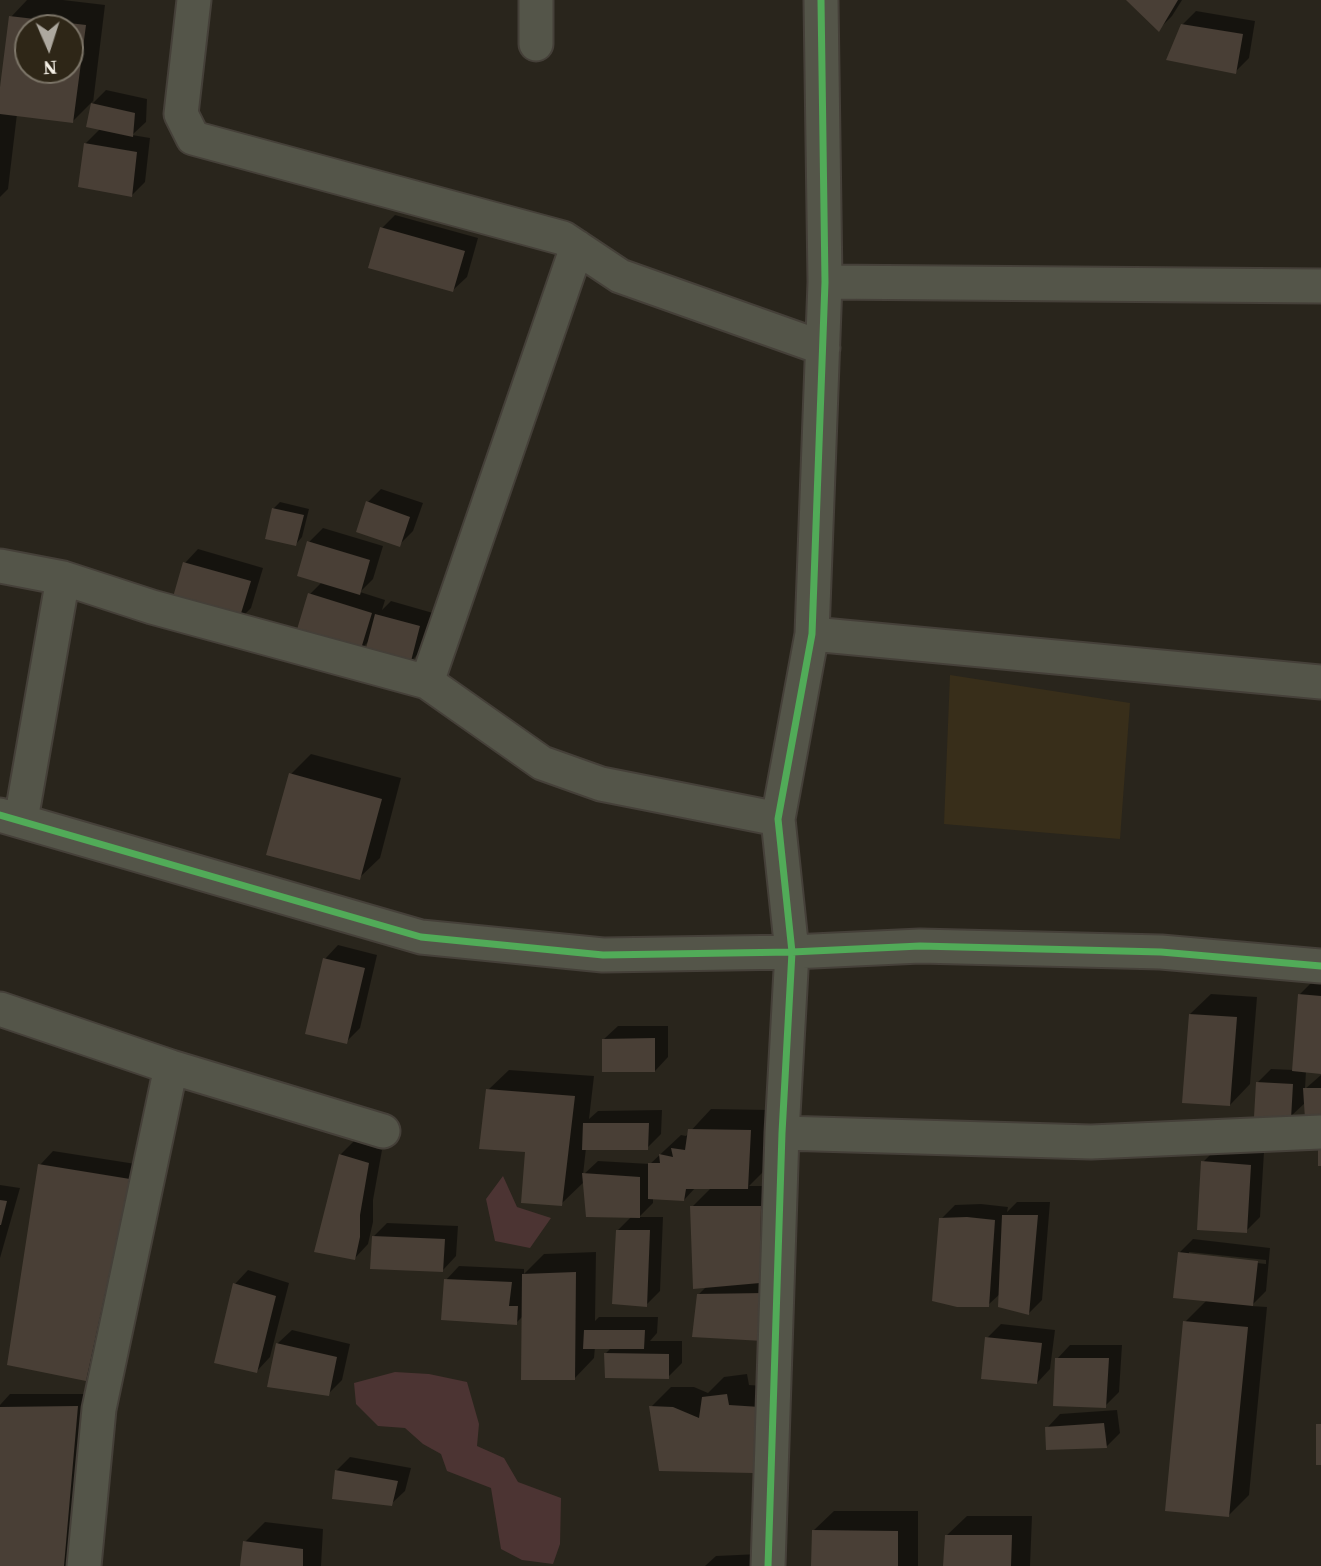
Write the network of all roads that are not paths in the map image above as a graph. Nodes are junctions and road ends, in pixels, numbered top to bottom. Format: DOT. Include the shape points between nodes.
graph roads {
  1 [pos="194,0"];
  2 [pos="536,0"];
  3 [pos="821,0"];
  4 [pos="536,44"];
  5 [pos="578,247"];
  6 [pos="825,282"];
  7 [pos="1321,286"];
  8 [pos="823,348"];
  9 [pos="0,566"];
  10 [pos="63,578"];
  11 [pos="812,634"];
  12 [pos="427,682"];
  13 [pos="1321,682"];
  14 [pos="10,818"];
  15 [pos="778,819"];
  16 [pos="792,952"];
  17 [pos="1321,966"];
  18 [pos="0,1009"];
  19 [pos="171,1067"];
  20 [pos="383,1131"];
  21 [pos="1321,1132"];
  22 [pos="782,1133"];
  23 [pos="84,1566"];
  24 [pos="768,1566"];
  1 -- 5 [label="street" via="181,114 193,138 563,238"];
  2 -- 4 [label="street"];
  3 -- 6 [label="street"];
  5 -- 8 [label="street" via="620,276"];
  5 -- 12 [label="street"];
  6 -- 7 [label="street"];
  6 -- 8 [label="street"];
  8 -- 11 [label="street"];
  9 -- 10 [label="street"];
  10 -- 12 [label="street"];
  10 -- 14 [label="street"];
  11 -- 13 [label="street"];
  11 -- 15 [label="street"];
  12 -- 15 [label="street" via="542,763 601,784"];
  14 -- 16 [label="street" via="421,937 603,955"];
  15 -- 16 [label="street"];
  16 -- 17 [label="street" via="919,946 1161,952"];
  16 -- 22 [label="street"];
  18 -- 19 [label="street"];
  19 -- 20 [label="street"];
  19 -- 23 [label="street" via="99,1409"];
  21 -- 22 [label="street" via="1091,1142"];
  22 -- 24 [label="street"];
}
